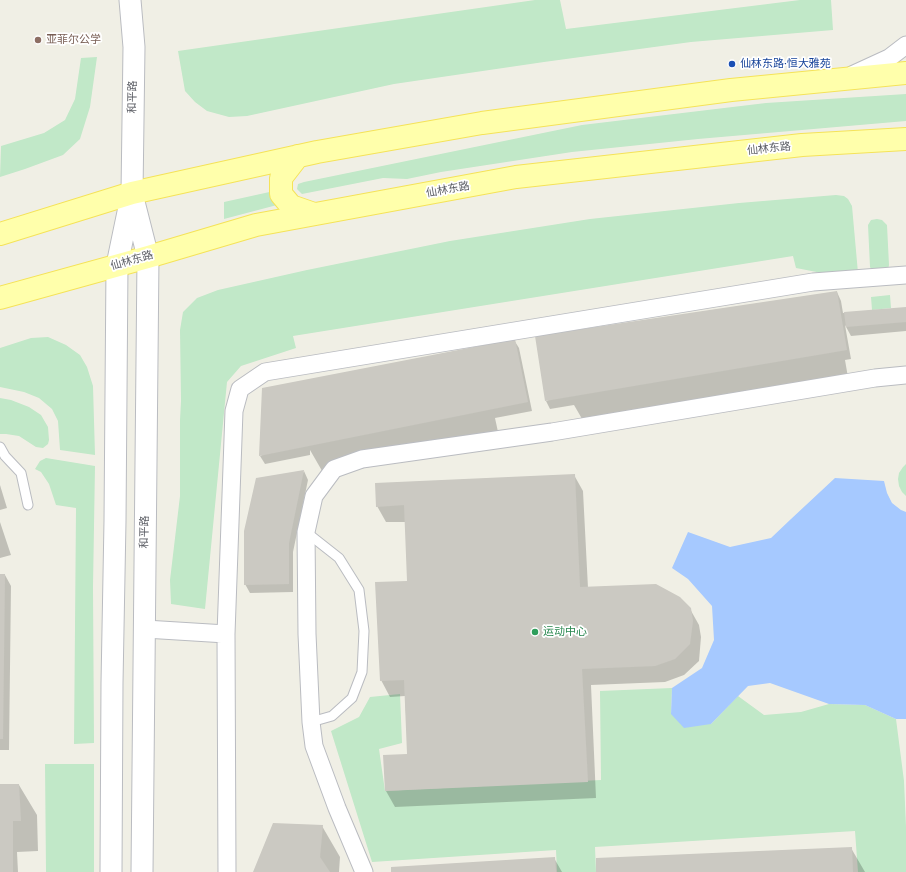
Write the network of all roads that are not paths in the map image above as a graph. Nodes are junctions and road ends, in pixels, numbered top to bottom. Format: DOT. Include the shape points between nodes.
graph roads {
  1 [pos="130,0"];
  2 [pos="906,45"];
  3 [pos="906,73"];
  4 [pos="842,79"];
  5 [pos="906,139"];
  6 [pos="298,156"];
  7 [pos="132,193"];
  8 [pos="314,214"];
  9 [pos="0,234"];
  10 [pos="148,257"];
  11 [pos="117,265"];
  12 [pos="906,275"];
  13 [pos="0,298"];
  14 [pos="906,375"];
  15 [pos="0,447"];
  16 [pos="28,505"];
  17 [pos="306,532"];
  18 [pos="144,630"];
  19 [pos="226,634"];
  20 [pos="311,722"];
  21 [pos="111,872"];
  22 [pos="142,872"];
  23 [pos="227,872"];
  24 [pos="364,872"];
  1 -- 7 [label="street, 和平路" via="134,47"];
  2 -- 4 [label="street" via="889,58"];
  3 -- 4 [label="main road"];
  4 -- 6 [label="main road" via="731,90 482,123"];
  5 -- 8 [label="main road, 仙林东路" via="802,145 516,177"];
  6 -- 7 [label="main road"];
  6 -- 8 [label="main road" via="280,178 281,194 291,206"];
  7 -- 9 [label="main road"];
  7 -- 10 [label="street, 和平路"];
  7 -- 11 [label="street, 和平路"];
  8 -- 10 [label="main road, 仙林东路" via="256,225"];
  10 -- 11 [label="main road, 仙林东路"];
  10 -- 18 [label="street, 和平路"];
  11 -- 13 [label="main road, 仙林东路"];
  11 -- 21 [label="street, 和平路"];
  12 -- 19 [label="street" via="813,282 265,372 240,389 234,411"];
  14 -- 17 [label="street" via="552,432 362,459 334,469 314,496"];
  15 -- 16 [label="lane" via="21,473"];
  17 -- 20 [label="street"];
  17 -- 20 [label="lane" via="339,558 359,590 364,631 362,672 352,698 332,716"];
  18 -- 19 [label="street"];
  18 -- 22 [label="street, 和平路"];
  19 -- 23 [label="street"];
  20 -- 24 [label="street" via="314,746"];
}
